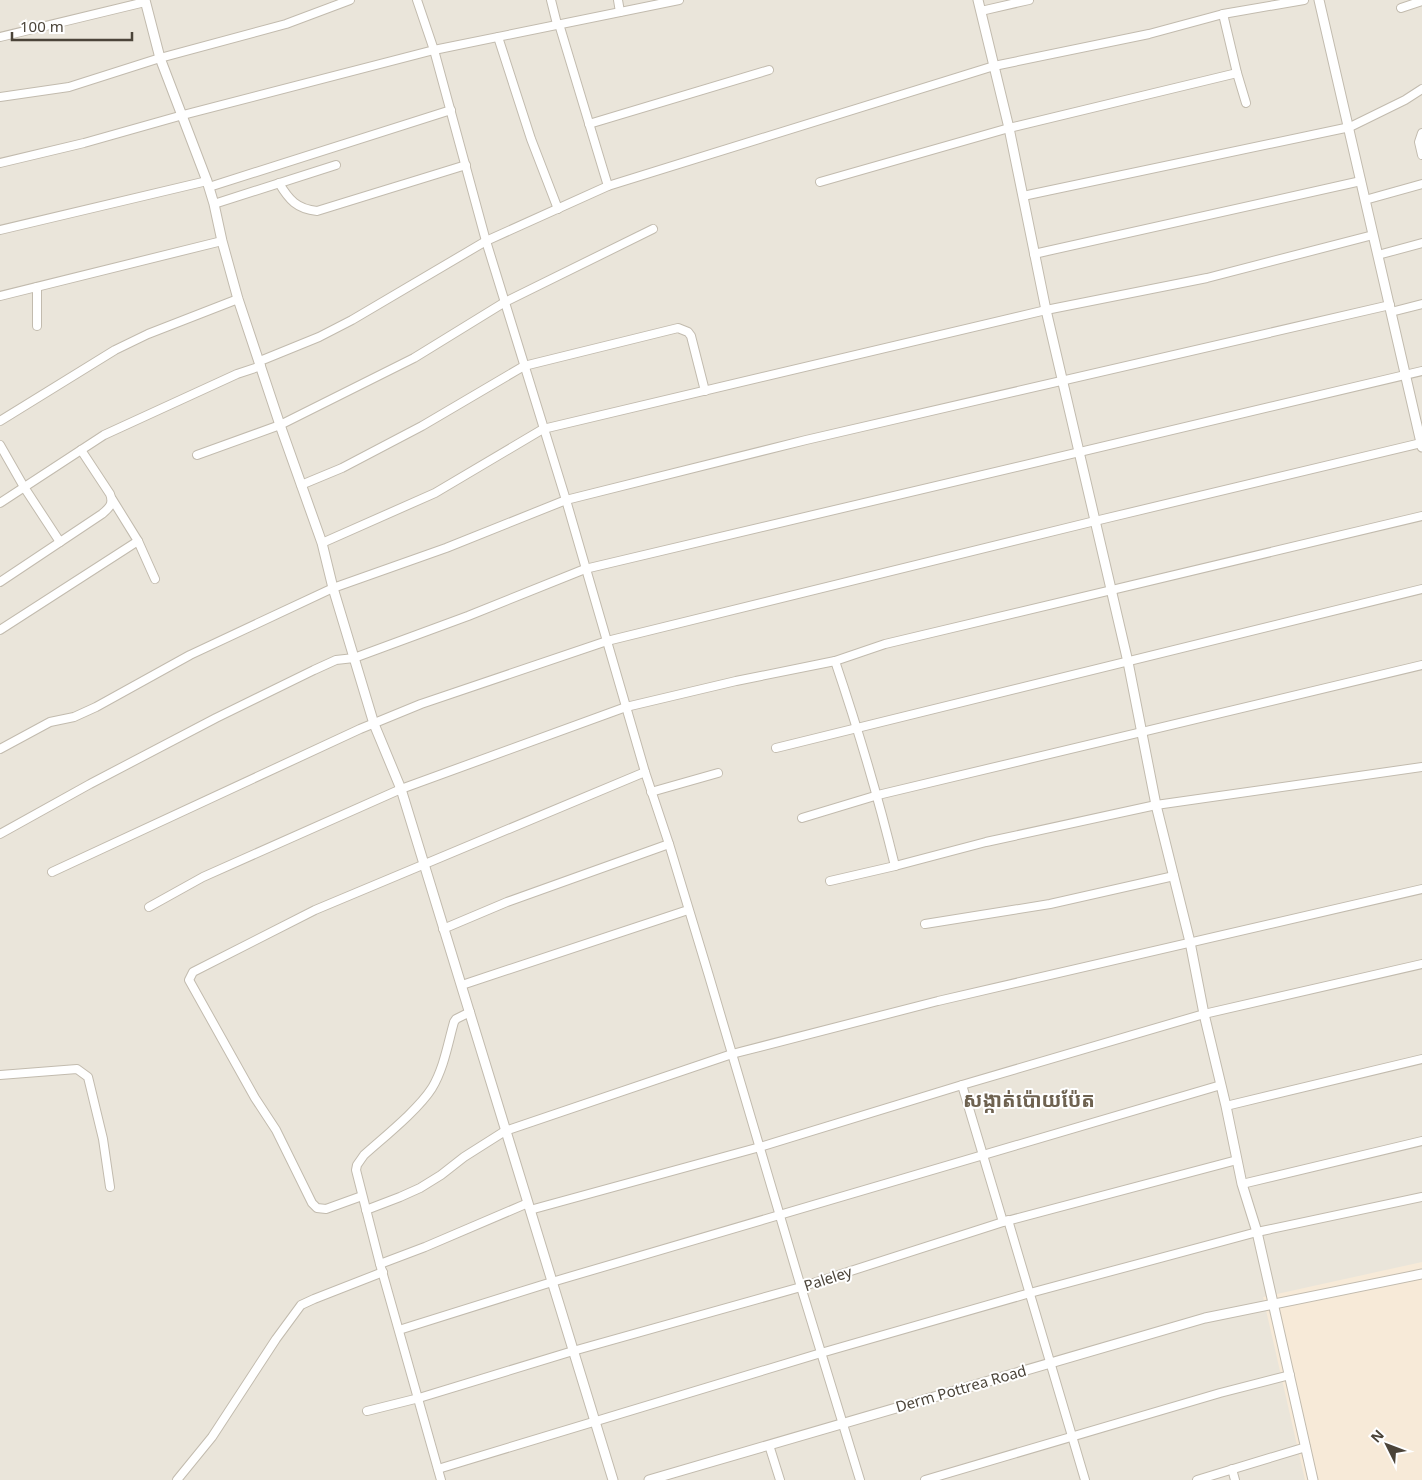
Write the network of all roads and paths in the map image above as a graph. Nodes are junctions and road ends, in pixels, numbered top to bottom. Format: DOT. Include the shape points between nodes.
graph roads {
  1 [pos="350,0"];
  2 [pos="417,0"];
  3 [pos="551,0"];
  4 [pos="618,0"];
  5 [pos="679,0"];
  6 [pos="978,0"];
  7 [pos="1029,0"];
  8 [pos="1304,0"];
  9 [pos="1319,0"];
  10 [pos="1422,0"];
  11 [pos="145,1"];
  12 [pos="1400,8"];
  13 [pos="981,11"];
  14 [pos="620,12"];
  15 [pos="1223,14"];
  16 [pos="558,24"];
  17 [pos="0,37"];
  18 [pos="498,37"];
  19 [pos="434,50"];
  20 [pos="160,58"];
  21 [pos="994,66"];
  22 [pos="769,70"];
  23 [pos="1236,73"];
  24 [pos="1422,89"];
  25 [pos="0,97"];
  26 [pos="1246,104"];
  27 [pos="451,110"];
  28 [pos="182,115"];
  29 [pos="589,124"];
  30 [pos="1350,126"];
  31 [pos="1009,128"];
  32 [pos="1422,133"];
  33 [pos="1422,155"];
  34 [pos="0,163"];
  35 [pos="336,165"];
  36 [pos="466,165"];
  37 [pos="1361,181"];
  38 [pos="820,182"];
  39 [pos="279,183"];
  40 [pos="208,184"];
  41 [pos="1422,184"];
  42 [pos="608,186"];
  43 [pos="1023,196"];
  44 [pos="1365,200"];
  45 [pos="214,204"];
  46 [pos="558,209"];
  47 [pos="653,229"];
  48 [pos="0,230"];
  49 [pos="1373,235"];
  50 [pos="222,241"];
  51 [pos="486,241"];
  52 [pos="1422,243"];
  53 [pos="1034,254"];
  54 [pos="1378,255"];
  55 [pos="37,286"];
  56 [pos="0,296"];
  57 [pos="238,299"];
  58 [pos="505,302"];
  59 [pos="1422,304"];
  60 [pos="1390,309"];
  61 [pos="1046,310"];
  62 [pos="37,326"];
  63 [pos="260,363"];
  64 [pos="524,366"];
  65 [pos="1422,371"];
  66 [pos="1406,375"];
  67 [pos="1062,380"];
  68 [pos="705,391"];
  69 [pos="0,421"];
  70 [pos="280,425"];
  71 [pos="543,429"];
  72 [pos="0,445"];
  73 [pos="1422,445"];
  74 [pos="81,450"];
  75 [pos="1079,452"];
  76 [pos="197,456"];
  77 [pos="301,485"];
  78 [pos="24,487"];
  79 [pos="112,499"];
  80 [pos="566,500"];
  81 [pos="0,504"];
  82 [pos="1422,516"];
  83 [pos="1095,521"];
  84 [pos="138,541"];
  85 [pos="60,542"];
  86 [pos="322,543"];
  87 [pos="585,569"];
  88 [pos="155,579"];
  89 [pos="0,582"];
  90 [pos="333,588"];
  91 [pos="1422,589"];
  92 [pos="1112,591"];
  93 [pos="0,630"];
  94 [pos="607,642"];
  95 [pos="354,658"];
  96 [pos="835,661"];
  97 [pos="1128,662"];
  98 [pos="1422,665"];
  99 [pos="626,707"];
  100 [pos="374,724"];
  101 [pos="858,728"];
  102 [pos="1142,732"];
  103 [pos="776,748"];
  104 [pos="0,749"];
  105 [pos="1422,767"];
  106 [pos="645,772"];
  107 [pos="718,773"];
  108 [pos="401,789"];
  109 [pos="651,792"];
  110 [pos="878,795"];
  111 [pos="1156,806"];
  112 [pos="802,818"];
  113 [pos="0,834"];
  114 [pos="669,844"];
  115 [pos="423,864"];
  116 [pos="895,866"];
  117 [pos="52,872"];
  118 [pos="1174,876"];
  119 [pos="830,881"];
  120 [pos="1422,889"];
  121 [pos="149,907"];
  122 [pos="688,910"];
  123 [pos="925,924"];
  124 [pos="443,929"];
  125 [pos="1190,942"];
  126 [pos="1422,964"];
  127 [pos="462,985"];
  128 [pos="470,1012"];
  129 [pos="1204,1014"];
  130 [pos="732,1054"];
  131 [pos="1422,1059"];
  132 [pos="0,1076"];
  133 [pos="962,1085"];
  134 [pos="1221,1085"];
  135 [pos="1226,1106"];
  136 [pos="506,1131"];
  137 [pos="1422,1141"];
  138 [pos="760,1147"];
  139 [pos="983,1155"];
  140 [pos="1237,1160"];
  141 [pos="1242,1184"];
  142 [pos="110,1187"];
  143 [pos="362,1196"];
  144 [pos="1422,1197"];
  145 [pos="529,1206"];
  146 [pos="366,1210"];
  147 [pos="780,1215"];
  148 [pos="1005,1221"];
  149 [pos="1257,1232"];
  150 [pos="380,1264"];
  151 [pos="383,1272"];
  152 [pos="1422,1274"];
  153 [pos="552,1282"];
  154 [pos="801,1288"];
  155 [pos="1030,1293"];
  156 [pos="1274,1304"];
  157 [pos="399,1330"];
  158 [pos="573,1350"];
  159 [pos="821,1353"];
  160 [pos="1050,1363"];
  161 [pos="1290,1375"];
  162 [pos="419,1398"];
  163 [pos="367,1411"];
  164 [pos="595,1421"];
  165 [pos="843,1423"];
  166 [pos="1072,1438"];
  167 [pos="769,1445"];
  168 [pos="1306,1447"];
  169 [pos="438,1469"];
  170 [pos="1232,1470"];
  171 [pos="177,1480"];
  172 [pos="441,1480"];
  173 [pos="613,1480"];
  174 [pos="650,1480"];
  175 [pos="780,1480"];
  176 [pos="860,1480"];
  177 [pos="925,1480"];
  178 [pos="1085,1480"];
  179 [pos="1197,1480"];
  180 [pos="1235,1480"];
  181 [pos="1313,1480"];
  1 -- 20 [label="street" via="286,24"];
  2 -- 19 [label="street"];
  3 -- 16 [label="street"];
  4 -- 14 [label="street"];
  5 -- 14 [label="street"];
  6 -- 13 [label="street"];
  7 -- 13 [label="street"];
  8 -- 15 [label="street"];
  9 -- 30 [label="street"];
  10 -- 12 [label="street"];
  11 -- 17 [label="street"];
  11 -- 20 [label="street"];
  13 -- 21 [label="street"];
  14 -- 16 [label="street"];
  15 -- 21 [label="street" via="1149,34"];
  15 -- 23 [label="street"];
  16 -- 18 [label="street"];
  16 -- 29 [label="street"];
  18 -- 19 [label="street"];
  18 -- 46 [label="street"];
  19 -- 27 [label="street"];
  19 -- 28 [label="street"];
  20 -- 25 [label="street" via="68,87"];
  20 -- 28 [label="street"];
  21 -- 31 [label="street"];
  21 -- 42 [label="street"];
  22 -- 29 [label="street"];
  23 -- 26 [label="street"];
  23 -- 31 [label="street"];
  24 -- 30 [label="street"];
  27 -- 36 [label="street"];
  27 -- 40 [label="street"];
  28 -- 34 [label="street"];
  28 -- 40 [label="street"];
  29 -- 42 [label="street"];
  30 -- 37 [label="street"];
  30 -- 43 [label="street"];
  31 -- 38 [label="street"];
  31 -- 43 [label="street"];
  32 -- 33 [label="street" via="1419,142"];
  35 -- 39 [label="street"];
  36 -- 39 [label="street" via="317,211 306,210 291,201"];
  36 -- 51 [label="street"];
  37 -- 44 [label="street"];
  37 -- 53 [label="street"];
  39 -- 45 [label="street"];
  40 -- 45 [label="street"];
  40 -- 48 [label="street"];
  41 -- 44 [label="street"];
  42 -- 46 [label="street"];
  43 -- 53 [label="street"];
  44 -- 49 [label="street"];
  45 -- 50 [label="street"];
  46 -- 51 [label="street"];
  47 -- 58 [label="street"];
  49 -- 54 [label="street"];
  49 -- 61 [label="street" via="1207,278"];
  50 -- 55 [label="street"];
  50 -- 57 [label="street"];
  51 -- 58 [label="street"];
  51 -- 63 [label="street" via="352,320"];
  52 -- 54 [label="street"];
  53 -- 61 [label="street"];
  54 -- 60 [label="street"];
  55 -- 56 [label="street"];
  55 -- 62 [label="street"];
  57 -- 63 [label="street"];
  57 -- 69 [label="street" via="115,350"];
  58 -- 64 [label="street"];
  58 -- 70 [label="street" via="414,358"];
  59 -- 60 [label="street"];
  60 -- 66 [label="street"];
  60 -- 67 [label="street"];
  61 -- 67 [label="street"];
  61 -- 68 [label="street"];
  63 -- 70 [label="street"];
  63 -- 74 [label="street" via="125,425"];
  64 -- 68 [label="street" via="678,328 691,336"];
  64 -- 71 [label="street"];
  64 -- 77 [label="street" via="414,430 342,468"];
  65 -- 66 [label="street"];
  66 -- 73 [label="street"];
  66 -- 75 [label="street"];
  67 -- 75 [label="street"];
  67 -- 80 [label="street"];
  68 -- 71 [label="street"];
  70 -- 76 [label="street"];
  70 -- 77 [label="street"];
  71 -- 80 [label="street"];
  71 -- 86 [label="street" via="436,493"];
  72 -- 78 [label="street"];
  73 -- 83 [label="street"];
  74 -- 78 [label="street"];
  74 -- 79 [label="street"];
  75 -- 83 [label="street"];
  75 -- 87 [label="street"];
  77 -- 86 [label="street"];
  78 -- 81 [label="street"];
  78 -- 85 [label="street"];
  79 -- 84 [label="street"];
  79 -- 85 [label="street" via="106,511"];
  80 -- 87 [label="street"];
  80 -- 90 [label="street" via="446,548"];
  82 -- 92 [label="street"];
  83 -- 92 [label="street"];
  83 -- 94 [label="street"];
  84 -- 88 [label="street"];
  84 -- 93 [label="street"];
  85 -- 89 [label="street"];
  86 -- 90 [label="street"];
  87 -- 94 [label="street"];
  87 -- 95 [label="street"];
  90 -- 95 [label="street"];
  90 -- 104 [label="street" via="197,651 96,707 74,717 50,722"];
  91 -- 97 [label="street"];
  92 -- 96 [label="street" via="885,644"];
  92 -- 97 [label="street"];
  94 -- 99 [label="street"];
  94 -- 100 [label="street" via="422,704"];
  95 -- 100 [label="street"];
  95 -- 113 [label="street" via="336,660 224,714"];
  96 -- 99 [label="street"];
  96 -- 101 [label="street"];
  97 -- 101 [label="street"];
  97 -- 102 [label="street"];
  98 -- 102 [label="street"];
  99 -- 106 [label="street"];
  99 -- 108 [label="street"];
  100 -- 108 [label="street"];
  100 -- 117 [label="street"];
  101 -- 103 [label="street"];
  101 -- 110 [label="street"];
  102 -- 110 [label="street"];
  102 -- 111 [label="street"];
  105 -- 111 [label="street"];
  106 -- 109 [label="street"];
  106 -- 115 [label="street"];
  107 -- 109 [label="street"];
  108 -- 115 [label="street"];
  108 -- 121 [label="street" via="203,877"];
  109 -- 114 [label="street"];
  110 -- 112 [label="street"];
  110 -- 116 [label="street"];
  111 -- 116 [label="street" via="986,842"];
  111 -- 118 [label="street"];
  114 -- 122 [label="street"];
  114 -- 124 [label="street" via="507,902"];
  115 -- 124 [label="street"];
  115 -- 143 [label="street" via="315,910 193,972 189,980 276,1130 312,1203 317,1208 326,1209"];
  116 -- 119 [label="street"];
  118 -- 123 [label="street" via="1050,904"];
  118 -- 125 [label="street"];
  120 -- 125 [label="street"];
  122 -- 127 [label="street"];
  122 -- 130 [label="street"];
  124 -- 127 [label="street"];
  125 -- 129 [label="street"];
  125 -- 130 [label="street" via="938,1000"];
  126 -- 129 [label="street"];
  127 -- 128 [label="street"];
  128 -- 136 [label="street"];
  128 -- 143 [label="street" via="454,1022 433,1086 357,1165"];
  129 -- 133 [label="street"];
  129 -- 134 [label="street"];
  130 -- 136 [label="street"];
  130 -- 138 [label="street"];
  131 -- 135 [label="street"];
  132 -- 142 [label="street" via="77,1069 84,1072 103,1139"];
  133 -- 138 [label="street"];
  133 -- 139 [label="street"];
  134 -- 135 [label="street"];
  134 -- 139 [label="street"];
  135 -- 140 [label="street"];
  136 -- 145 [label="street"];
  136 -- 146 [label="street" via="420,1188"];
  137 -- 141 [label="street"];
  138 -- 145 [label="street"];
  138 -- 147 [label="street"];
  139 -- 147 [label="street"];
  139 -- 148 [label="street"];
  140 -- 141 [label="street"];
  140 -- 148 [label="street, Paleley"];
  141 -- 149 [label="street"];
  143 -- 146 [label="street"];
  144 -- 149 [label="street"];
  145 -- 150 [label="street"];
  145 -- 153 [label="street"];
  146 -- 150 [label="street"];
  147 -- 153 [label="street"];
  147 -- 154 [label="street"];
  148 -- 154 [label="street, Paleley"];
  148 -- 155 [label="street"];
  149 -- 155 [label="street"];
  149 -- 156 [label="street"];
  150 -- 151 [label="street"];
  151 -- 157 [label="street"];
  151 -- 171 [label="street" via="302,1305 212,1437"];
  152 -- 156 [label="street, Derm Pottrea Road"];
  153 -- 157 [label="street"];
  153 -- 158 [label="street"];
  154 -- 158 [label="street, Paleley"];
  154 -- 159 [label="street"];
  155 -- 159 [label="street"];
  155 -- 160 [label="street"];
  156 -- 160 [label="street, Derm Pottrea Road" via="1205,1318"];
  156 -- 161 [label="street"];
  157 -- 162 [label="street"];
  158 -- 162 [label="street, Paleley"];
  158 -- 164 [label="street"];
  159 -- 164 [label="street"];
  159 -- 165 [label="street"];
  160 -- 165 [label="street, Derm Pottrea Road"];
  160 -- 166 [label="street"];
  161 -- 166 [label="street"];
  161 -- 168 [label="street"];
  162 -- 163 [label="street, Paleley"];
  162 -- 169 [label="street"];
  164 -- 169 [label="street"];
  164 -- 173 [label="street"];
  165 -- 167 [label="street, Derm Pottrea Road"];
  165 -- 176 [label="street"];
  166 -- 177 [label="street"];
  166 -- 178 [label="street"];
  167 -- 174 [label="street, Derm Pottrea Road"];
  167 -- 175 [label="street"];
  168 -- 170 [label="street"];
  168 -- 181 [label="street"];
  169 -- 172 [label="street"];
  170 -- 179 [label="street"];
  170 -- 180 [label="street"];
}
